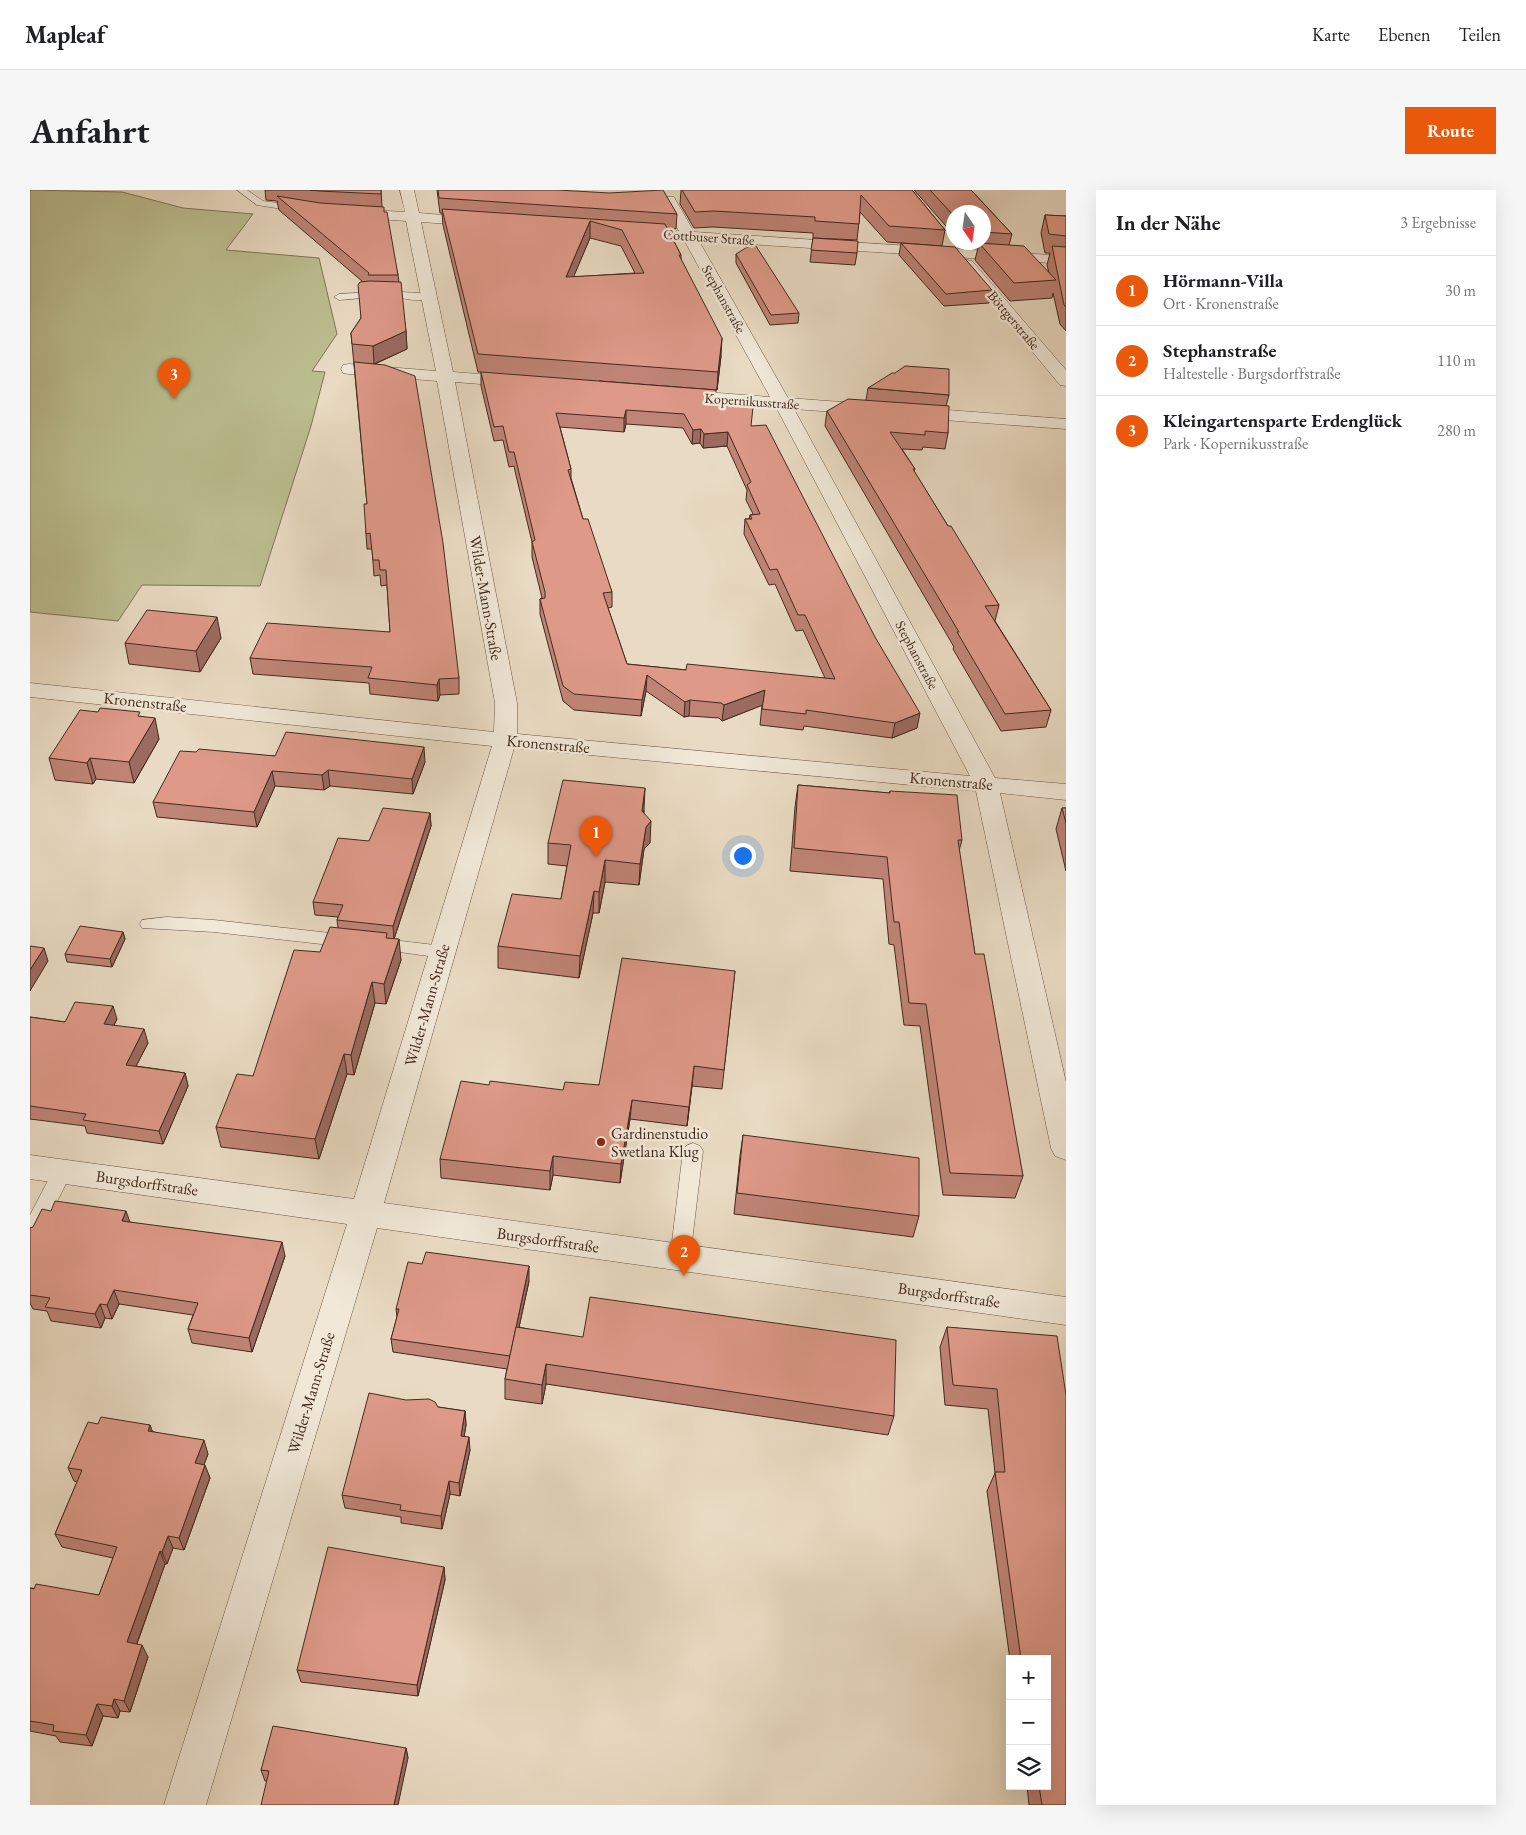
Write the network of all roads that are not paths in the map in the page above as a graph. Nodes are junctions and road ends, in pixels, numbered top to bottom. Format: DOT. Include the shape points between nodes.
graph roads {
  1 [pos="240,190"];
  2 [pos="407,190"];
  3 [pos="668,200"];
  4 [pos="312,210"];
  5 [pos="340,212"];
  6 [pos="412,218"];
  7 [pos="491,223"];
  8 [pos="660,234"];
  9 [pos="689,236"];
  10 [pos="945,238"];
  11 [pos="958,253"];
  12 [pos="1066,260"];
  13 [pos="428,296"];
  14 [pos="339,297"];
  15 [pos="349,369"];
  16 [pos="445,376"];
  17 [pos="1066,381"];
  18 [pos="538,384"];
  19 [pos="666,394"];
  20 [pos="782,403"];
  21 [pos="1066,424"];
  22 [pos="30,690"];
  23 [pos="505,740"];
  24 [pos="986,784"];
  25 [pos="1066,792"];
  26 [pos="148,924"];
  27 [pos="443,952"];
  28 [pos="1066,1148"];
  29 [pos="693,1151"];
  30 [pos="30,1167"];
  31 [pos="62,1172"];
  32 [pos="366,1214"];
  33 [pos="30,1235"];
  34 [pos="680,1258"];
  35 [pos="1066,1311"];
  36 [pos="185,1805"];
  1 -- 4 [label="lane" via="260,203"];
  2 -- 6 [label="street, Wilder-Mann-Straße"];
  3 -- 9 [label="street, Stephanstraße"];
  5 -- 6 [label="street"];
  6 -- 7 [label="street"];
  6 -- 13 [label="street, Wilder-Mann-Straße"];
  8 -- 9 [label="street, Cottbuser Straße"];
  9 -- 11 [label="street, Cottbuser Straße"];
  9 -- 20 [label="street, Stephanstraße"];
  10 -- 11 [label="street, Böttgerstraße"];
  11 -- 12 [label="street, Cottbuser Straße"];
  11 -- 17 [label="street, Böttgerstraße"];
  13 -- 14 [label="lane"];
  13 -- 16 [label="street, Wilder-Mann-Straße"];
  15 -- 16 [label="street"];
  16 -- 18 [label="street"];
  16 -- 23 [label="street, Wilder-Mann-Straße" via="506,703"];
  19 -- 20 [label="street, Kopernikusstraße"];
  20 -- 21 [label="street, Kopernikusstraße"];
  20 -- 24 [label="street, Stephanstraße"];
  22 -- 23 [label="street, Kronenstraße"];
  23 -- 24 [label="street, Kronenstraße"];
  23 -- 27 [label="street, Wilder-Mann-Straße"];
  24 -- 25 [label="street, Kronenstraße"];
  24 -- 28 [label="street, Stephanstraße"];
  26 -- 27 [label="lane" via="214,926"];
  27 -- 32 [label="street, Wilder-Mann-Straße"];
  29 -- 34 [label="lane"];
  30 -- 31 [label="street, Burgsdorffstraße"];
  31 -- 32 [label="street, Burgsdorffstraße"];
  31 -- 33 [label="lane"];
  32 -- 34 [label="street, Burgsdorffstraße"];
  32 -- 36 [label="street, Wilder-Mann-Straße"];
  34 -- 35 [label="street, Burgsdorffstraße"];
}
